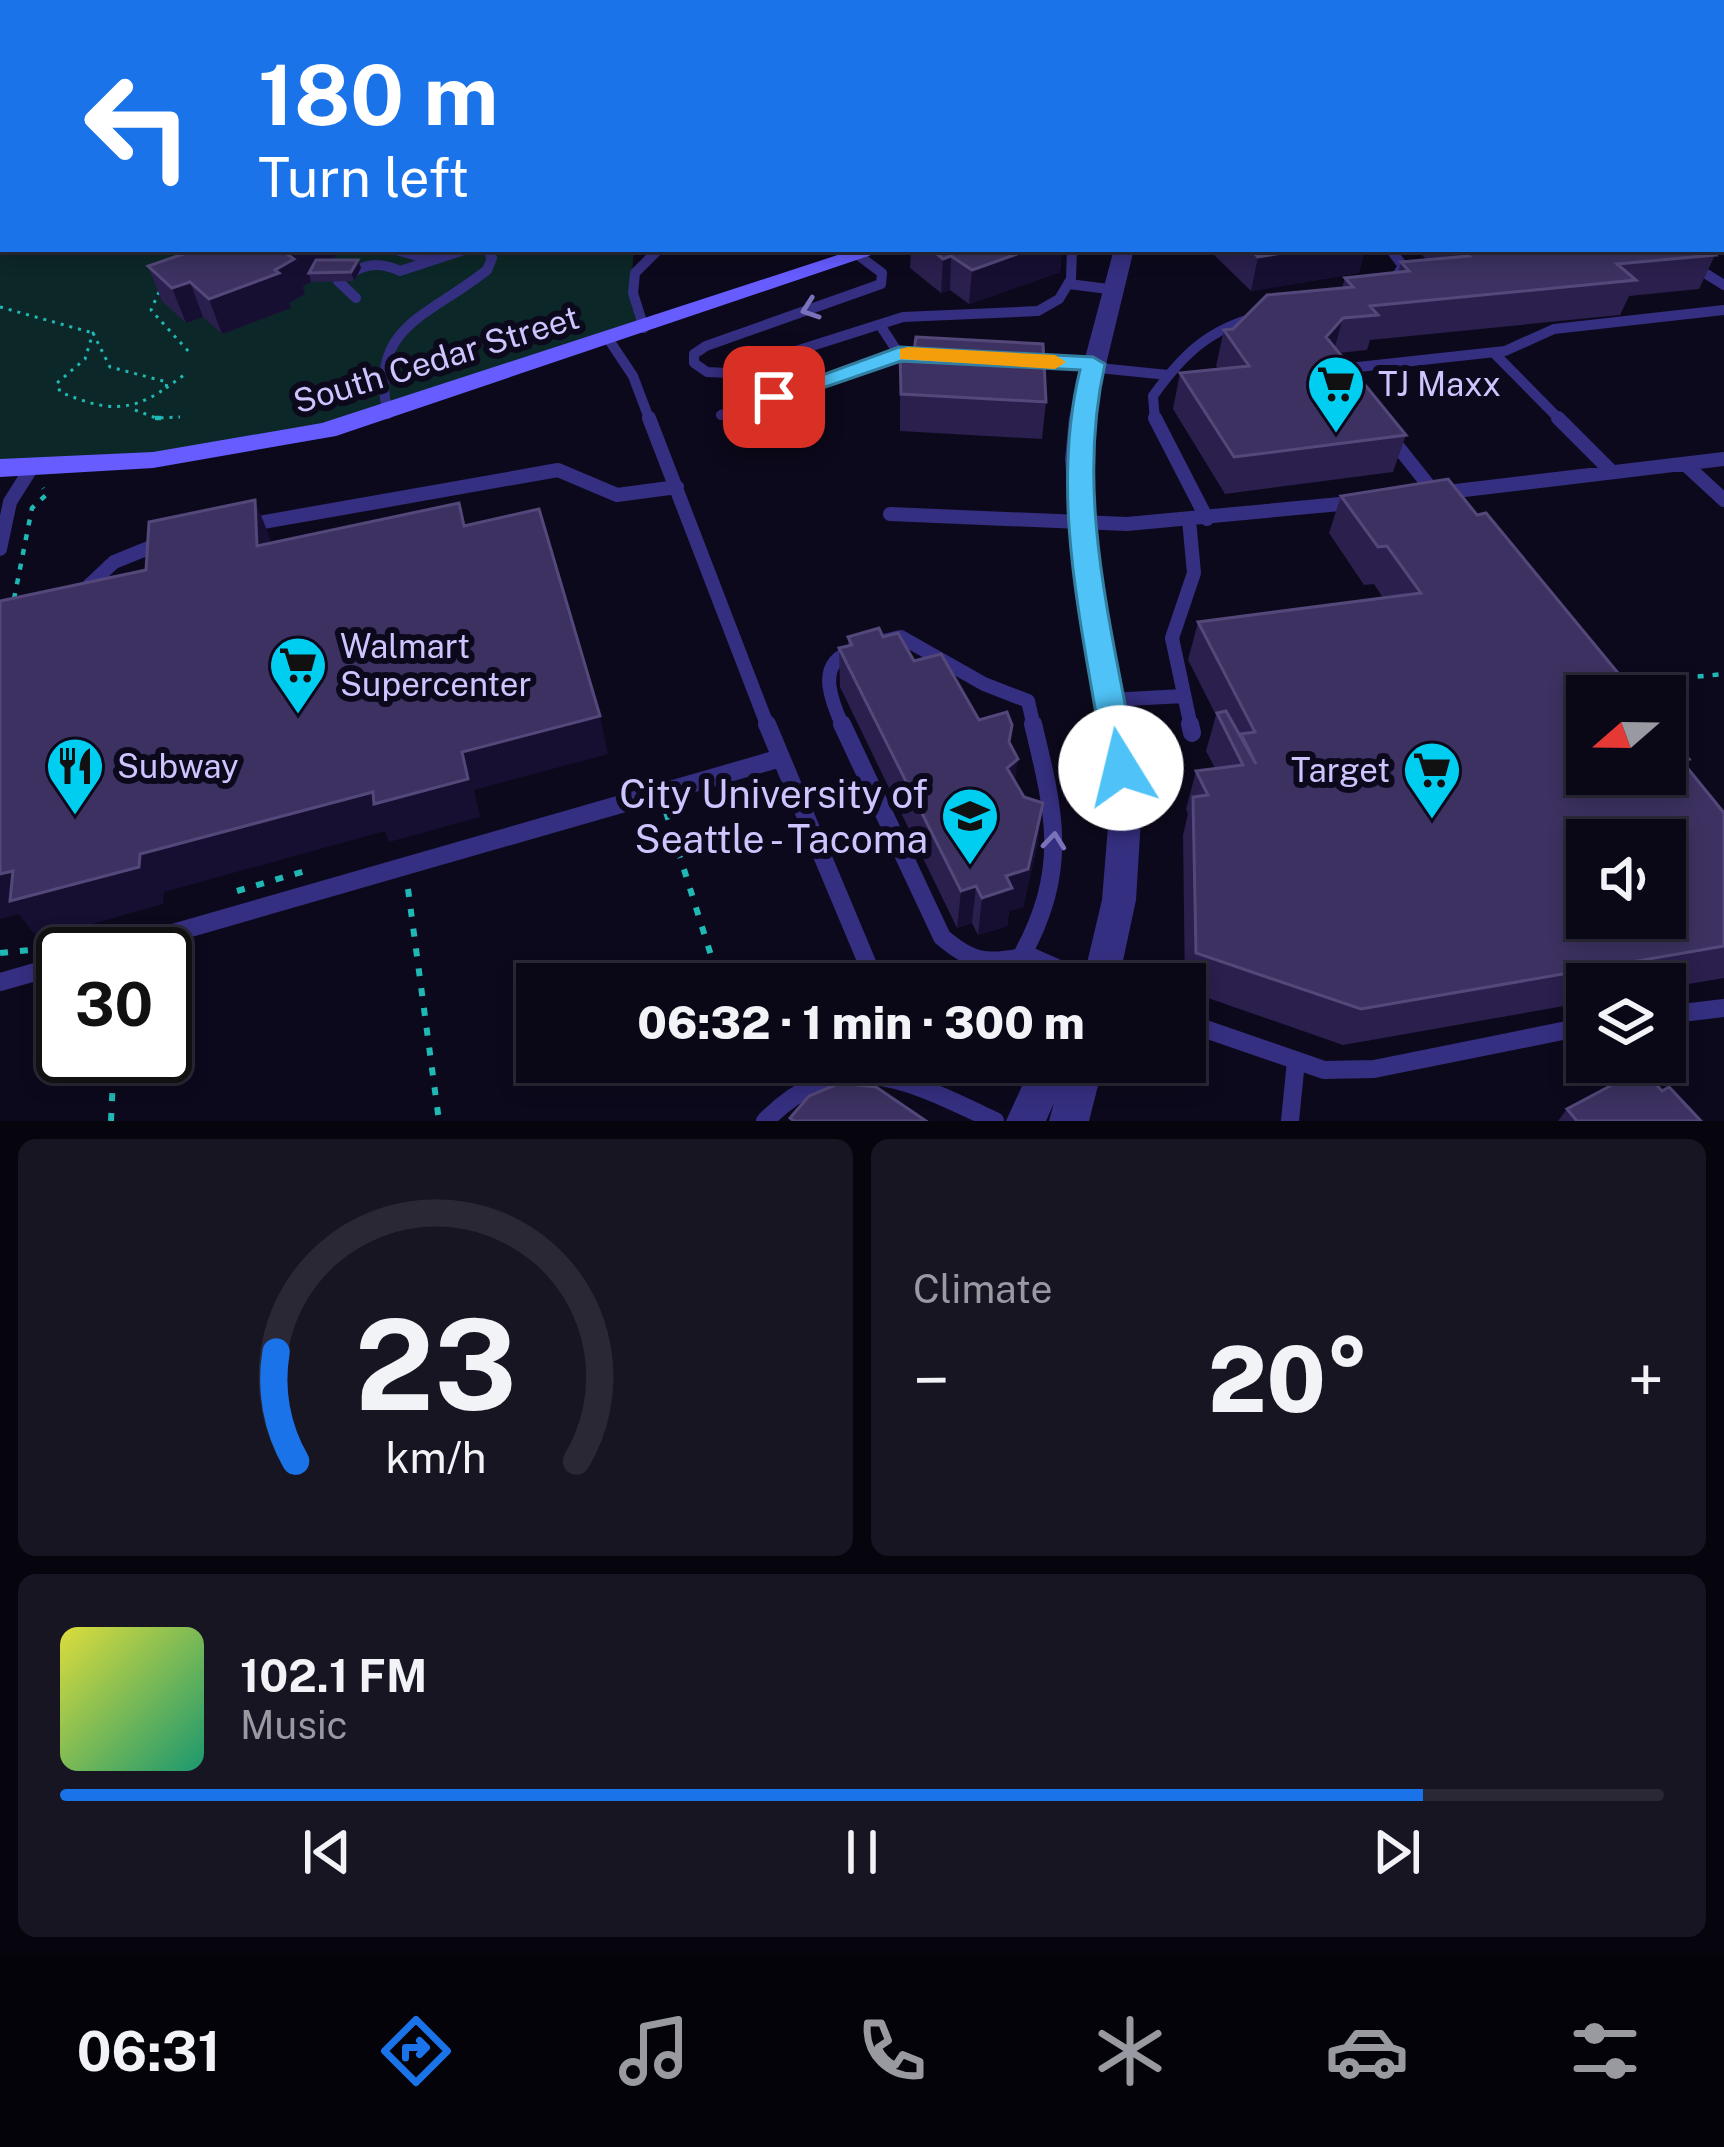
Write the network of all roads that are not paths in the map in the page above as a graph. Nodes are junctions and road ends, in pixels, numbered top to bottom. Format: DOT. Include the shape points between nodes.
graph roads {
  1 [pos="404,252"];
  2 [pos="455,252"];
  3 [pos="489,252"];
  4 [pos="654,252"];
  5 [pos="868,252"];
  6 [pos="1072,252"];
  7 [pos="1123,252"];
  8 [pos="1393,252"];
  9 [pos="1671,252"];
  10 [pos="428,259"];
  11 [pos="1069,284"];
  12 [pos="1382,285"];
  13 [pos="1724,285"];
  14 [pos="1116,290"];
  15 [pos="356,298"];
  16 [pos="1724,310"];
  17 [pos="1277,313"];
  18 [pos="880,325"];
  19 [pos="644,328"];
  20 [pos="609,340"];
  21 [pos="1494,353"];
  22 [pos="899,354"];
  23 [pos="942,356"];
  24 [pos="1006,359"];
  25 [pos="1093,364"];
  26 [pos="1168,375"];
  27 [pos="1356,395"];
  28 [pos="388,414"];
  29 [pos="721,415"];
  30 [pos="1381,427"];
  31 [pos="1724,459"];
  32 [pos="1685,464"];
  33 [pos="32,467"];
  34 [pos="0,468"];
  35 [pos="1611,471"];
  36 [pos="677,487"];
  37 [pos="1435,493"];
  38 [pos="1412,496"];
  39 [pos="1724,500"];
  40 [pos="1366,501"];
  41 [pos="1445,508"];
  42 [pos="890,514"];
  43 [pos="1207,519"];
  44 [pos="1189,520"];
  45 [pos="1080,521"];
  46 [pos="222,530"];
  47 [pos="175,540"];
  48 [pos="0,549"];
  49 [pos="72,599"];
  50 [pos="1183,696"];
  51 [pos="1110,700"];
  52 [pos="1192,733"];
  53 [pos="781,758"];
  54 [pos="192,927"];
  55 [pos="1025,954"];
  56 [pos="866,963"];
  57 [pos="1047,963"];
  58 [pos="1108,963"];
  59 [pos="36,972"];
  60 [pos="0,982"];
  61 [pos="1724,1008"];
  62 [pos="1686,1013"];
  63 [pos="1206,1029"];
  64 [pos="1566,1030"];
  65 [pos="1296,1061"];
  66 [pos="808,1083"];
  67 [pos="915,1083"];
  68 [pos="1043,1083"];
  69 [pos="1079,1083"];
  70 [pos="765,1121"];
  71 [pos="995,1121"];
  72 [pos="1026,1121"];
  73 [pos="1069,1121"];
  74 [pos="1290,1121"];
  1 -- 10 [label="lane"];
  2 -- 10 [label="lane"];
  3 -- 28 [label="lane" via="487,270 406,328 385,353 377,382"];
  4 -- 19 [label="lane" via="632,273"];
  5 -- 18 [label="lane, one-way" via="881,284 706,346 693,360 703,371 727,373"];
  5 -- 19 [label="main road, South Cedar Street"];
  6 -- 11 [label="lane"];
  7 -- 14 [label="street"];
  8 -- 12 [label="lane" via="1402,273"];
  9 -- 13 [label="lane"];
  10 -- 15 [label="lane" via="400,272 377,263 345,271 339,285"];
  11 -- 14 [label="lane"];
  11 -- 18 [label="lane" via="1052,302 997,320 905,316"];
  14 -- 25 [label="street"];
  16 -- 21 [label="lane" via="1554,329"];
  17 -- 26 [label="lane" via="1220,325"];
  18 -- 22 [label="lane"];
  19 -- 20 [label="main road, South Cedar Street"];
  20 -- 28 [label="main road, South Cedar Street"];
  20 -- 36 [label="lane" via="633,376"];
  21 -- 27 [label="lane" via="1349,368 1341,377"];
  21 -- 35 [label="lane"];
  22 -- 23 [label="lane"];
  22 -- 29 [label="lane"];
  24 -- 25 [label="lane"];
  25 -- 26 [label="lane"];
  25 -- 45 [label="street" via="1079,438"];
  26 -- 43 [label="lane" via="1152,410"];
  28 -- 33 [label="main road, South Cedar Street" via="212,453"];
  30 -- 37 [label="lane"];
  31 -- 32 [label="lane"];
  32 -- 35 [label="lane"];
  32 -- 39 [label="lane"];
  33 -- 34 [label="main road, South Cedar Street"];
  33 -- 48 [label="lane" via="10,502"];
  35 -- 37 [label="lane"];
  36 -- 46 [label="lane" via="617,495 573,474 536,472"];
  36 -- 53 [label="lane"];
  37 -- 38 [label="lane"];
  37 -- 41 [label="lane"];
  40 -- 43 [label="lane"];
  42 -- 45 [label="lane"];
  43 -- 44 [label="lane"];
  44 -- 45 [label="lane"];
  44 -- 50 [label="lane" via="1194,573 1172,638"];
  45 -- 51 [label="street"];
  47 -- 49 [label="lane" via="114,562"];
  50 -- 51 [label="lane"];
  50 -- 52 [label="lane"];
  51 -- 58 [label="street" via="1126,802"];
  53 -- 54 [label="lane"];
  53 -- 56 [label="lane"];
  55 -- 55 [label="lane, one-way" via="1057,824 1028,700 901,637 839,654 824,677 827,694 942,938 982,963"];
  55 -- 57 [label="lane"];
  59 -- 60 [label="lane"];
  61 -- 62 [label="lane"];
  63 -- 65 [label="lane"];
  64 -- 65 [label="lane" via="1374,1069 1324,1070"];
  65 -- 74 [label="lane"];
  66 -- 70 [label="lane"];
  67 -- 71 [label="lane"];
  68 -- 72 [label="street"];
  69 -- 73 [label="street"];
}
